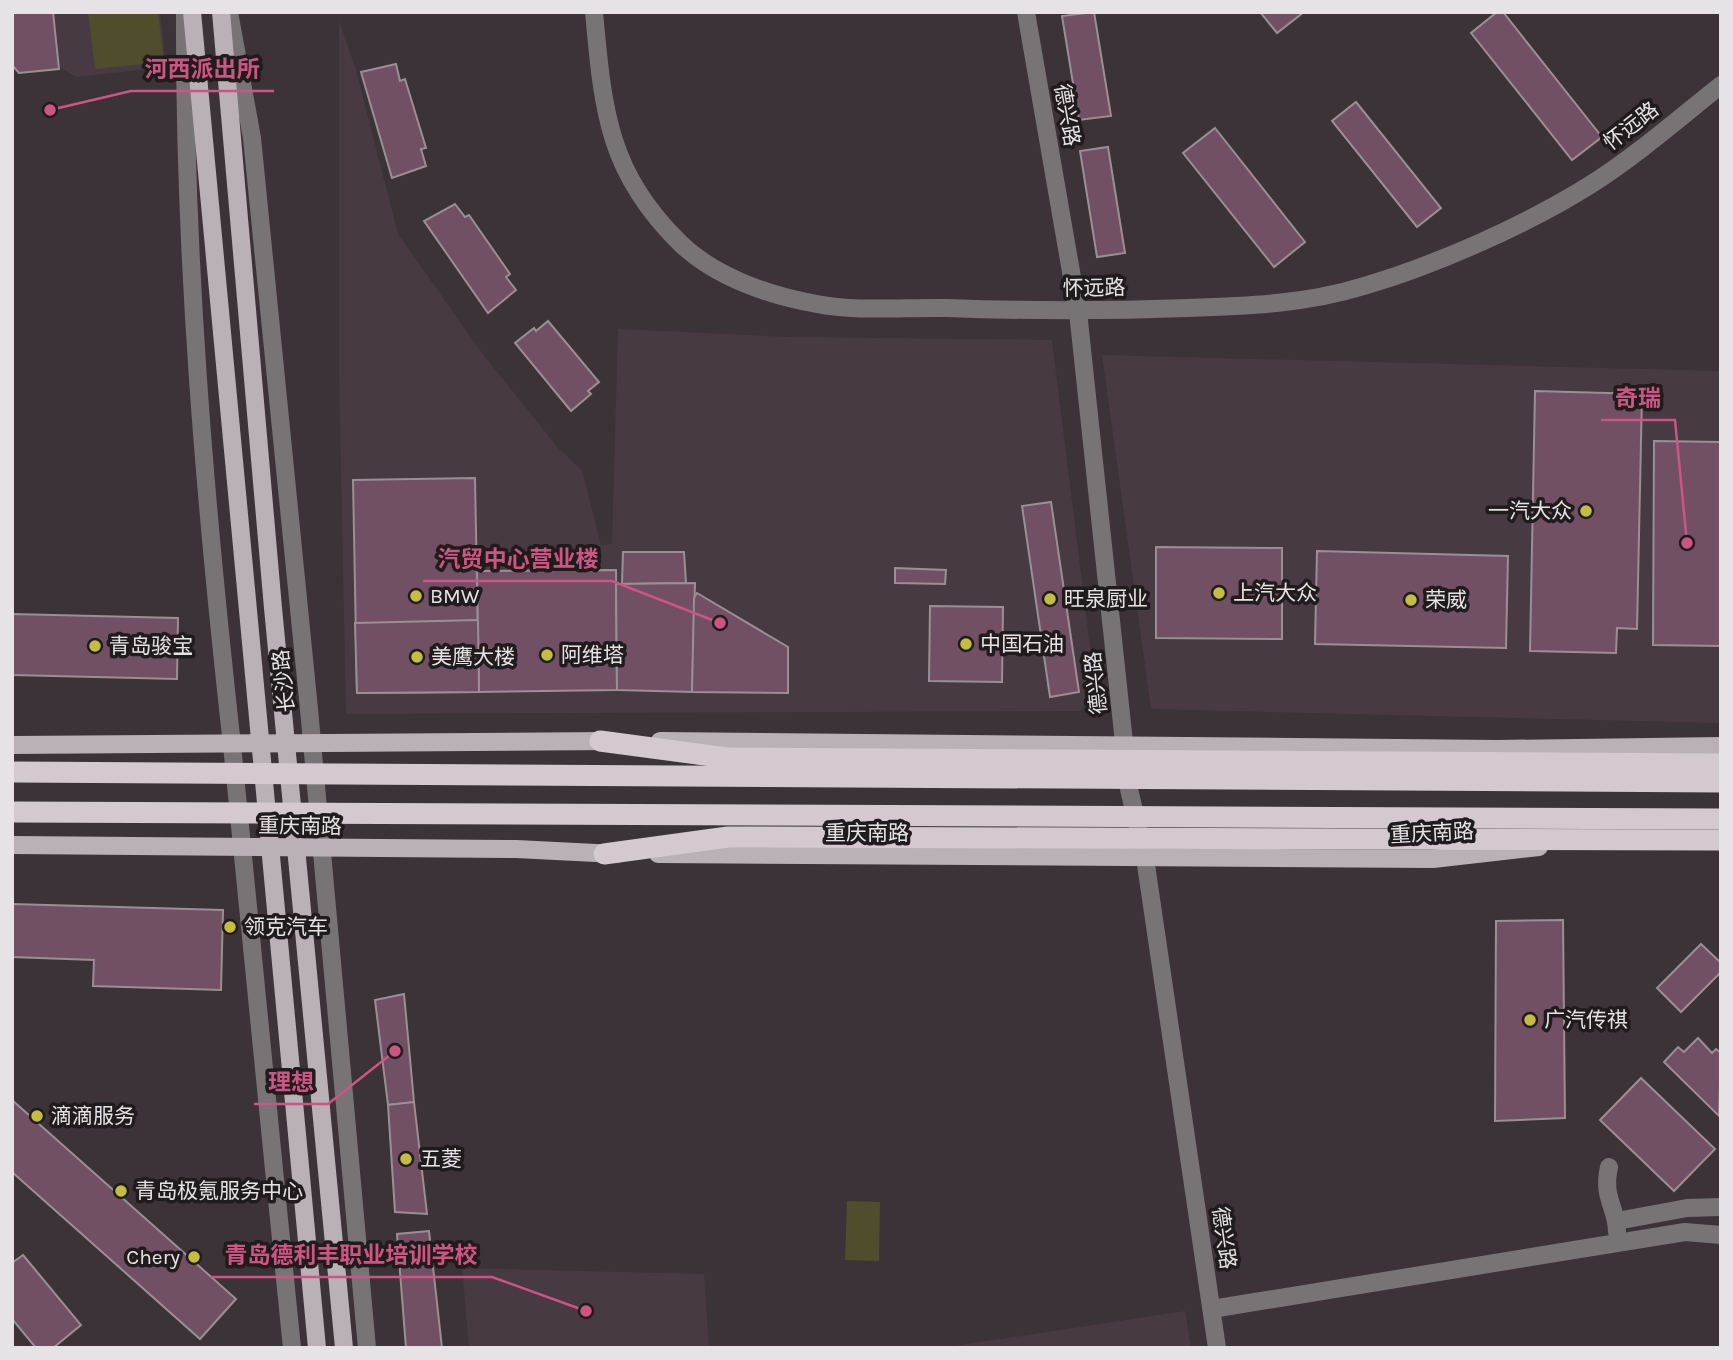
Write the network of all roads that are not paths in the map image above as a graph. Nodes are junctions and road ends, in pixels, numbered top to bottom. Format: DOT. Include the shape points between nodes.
graph roads {
  1 [pos="185,12"];
  2 [pos="192,12"];
  3 [pos="221,12"];
  4 [pos="229,12"];
  5 [pos="594,12"];
  6 [pos="1026,12"];
  7 [pos="1721,85"];
  8 [pos="1077,312"];
  9 [pos="600,741"];
  10 [pos="231,743"];
  11 [pos="312,743"];
  12 [pos="12,745"];
  13 [pos="1126,745"];
  14 [pos="1721,746"];
  15 [pos="1721,764"];
  16 [pos="12,772"];
  17 [pos="1721,782"];
  18 [pos="12,812"];
  19 [pos="1721,819"];
  20 [pos="1721,842"];
  21 [pos="12,845"];
  22 [pos="242,848"];
  23 [pos="321,849"];
  24 [pos="604,854"];
  25 [pos="1145,858"];
  26 [pos="1609,1167"];
  27 [pos="1721,1207"];
  28 [pos="1617,1221"];
  29 [pos="1721,1235"];
  30 [pos="1617,1243"];
  31 [pos="1212,1309"];
  32 [pos="292,1348"];
  33 [pos="317,1348"];
  34 [pos="344,1348"];
  35 [pos="367,1348"];
  36 [pos="1217,1348"];
  1 -- 10 [label="street" via="191,278"];
  2 -- 33 [label="main road, 长沙路"];
  3 -- 34 [label="main road, 长沙路"];
  4 -- 11 [label="street, 长沙路" via="252,138"];
  5 -- 8 [label="street, 怀远路" via="602,102 614,146 636,192 682,245 729,276 819,305"];
  6 -- 8 [label="street, 德兴路"];
  7 -- 8 [label="street, 怀远路" via="1589,186 1435,261 1363,286 1282,304"];
  8 -- 13 [label="street, 德兴路"];
  9 -- 11 [label="main road"];
  9 -- 13 [label="main road"];
  9 -- 15 [label="highway" via="727,758"];
  10 -- 11 [label="main road"];
  10 -- 12 [label="main road"];
  10 -- 22 [label="street"];
  11 -- 23 [label="street, 长沙路"];
  13 -- 14 [label="main road"];
  13 -- 25 [label="street, 德兴路" via="1129,789"];
  16 -- 17 [label="highway"];
  18 -- 19 [label="highway"];
  20 -- 24 [label="highway" via="728,837"];
  20 -- 25 [label="main road, 重庆南路" via="1575,843 1433,859"];
  21 -- 22 [label="main road, 重庆南路"];
  22 -- 23 [label="main road, 重庆南路"];
  22 -- 32 [label="street"];
  23 -- 24 [label="main road, 重庆南路"];
  23 -- 35 [label="street, 长沙路"];
  24 -- 25 [label="main road, 重庆南路"];
  25 -- 31 [label="street, 德兴路"];
  26 -- 28 [label="street" via="1609,1207"];
  27 -- 28 [label="street" via="1687,1208"];
  28 -- 30 [label="street"];
  29 -- 30 [label="street" via="1685,1231"];
  30 -- 31 [label="street"];
  31 -- 36 [label="street, 德兴路"];
}
